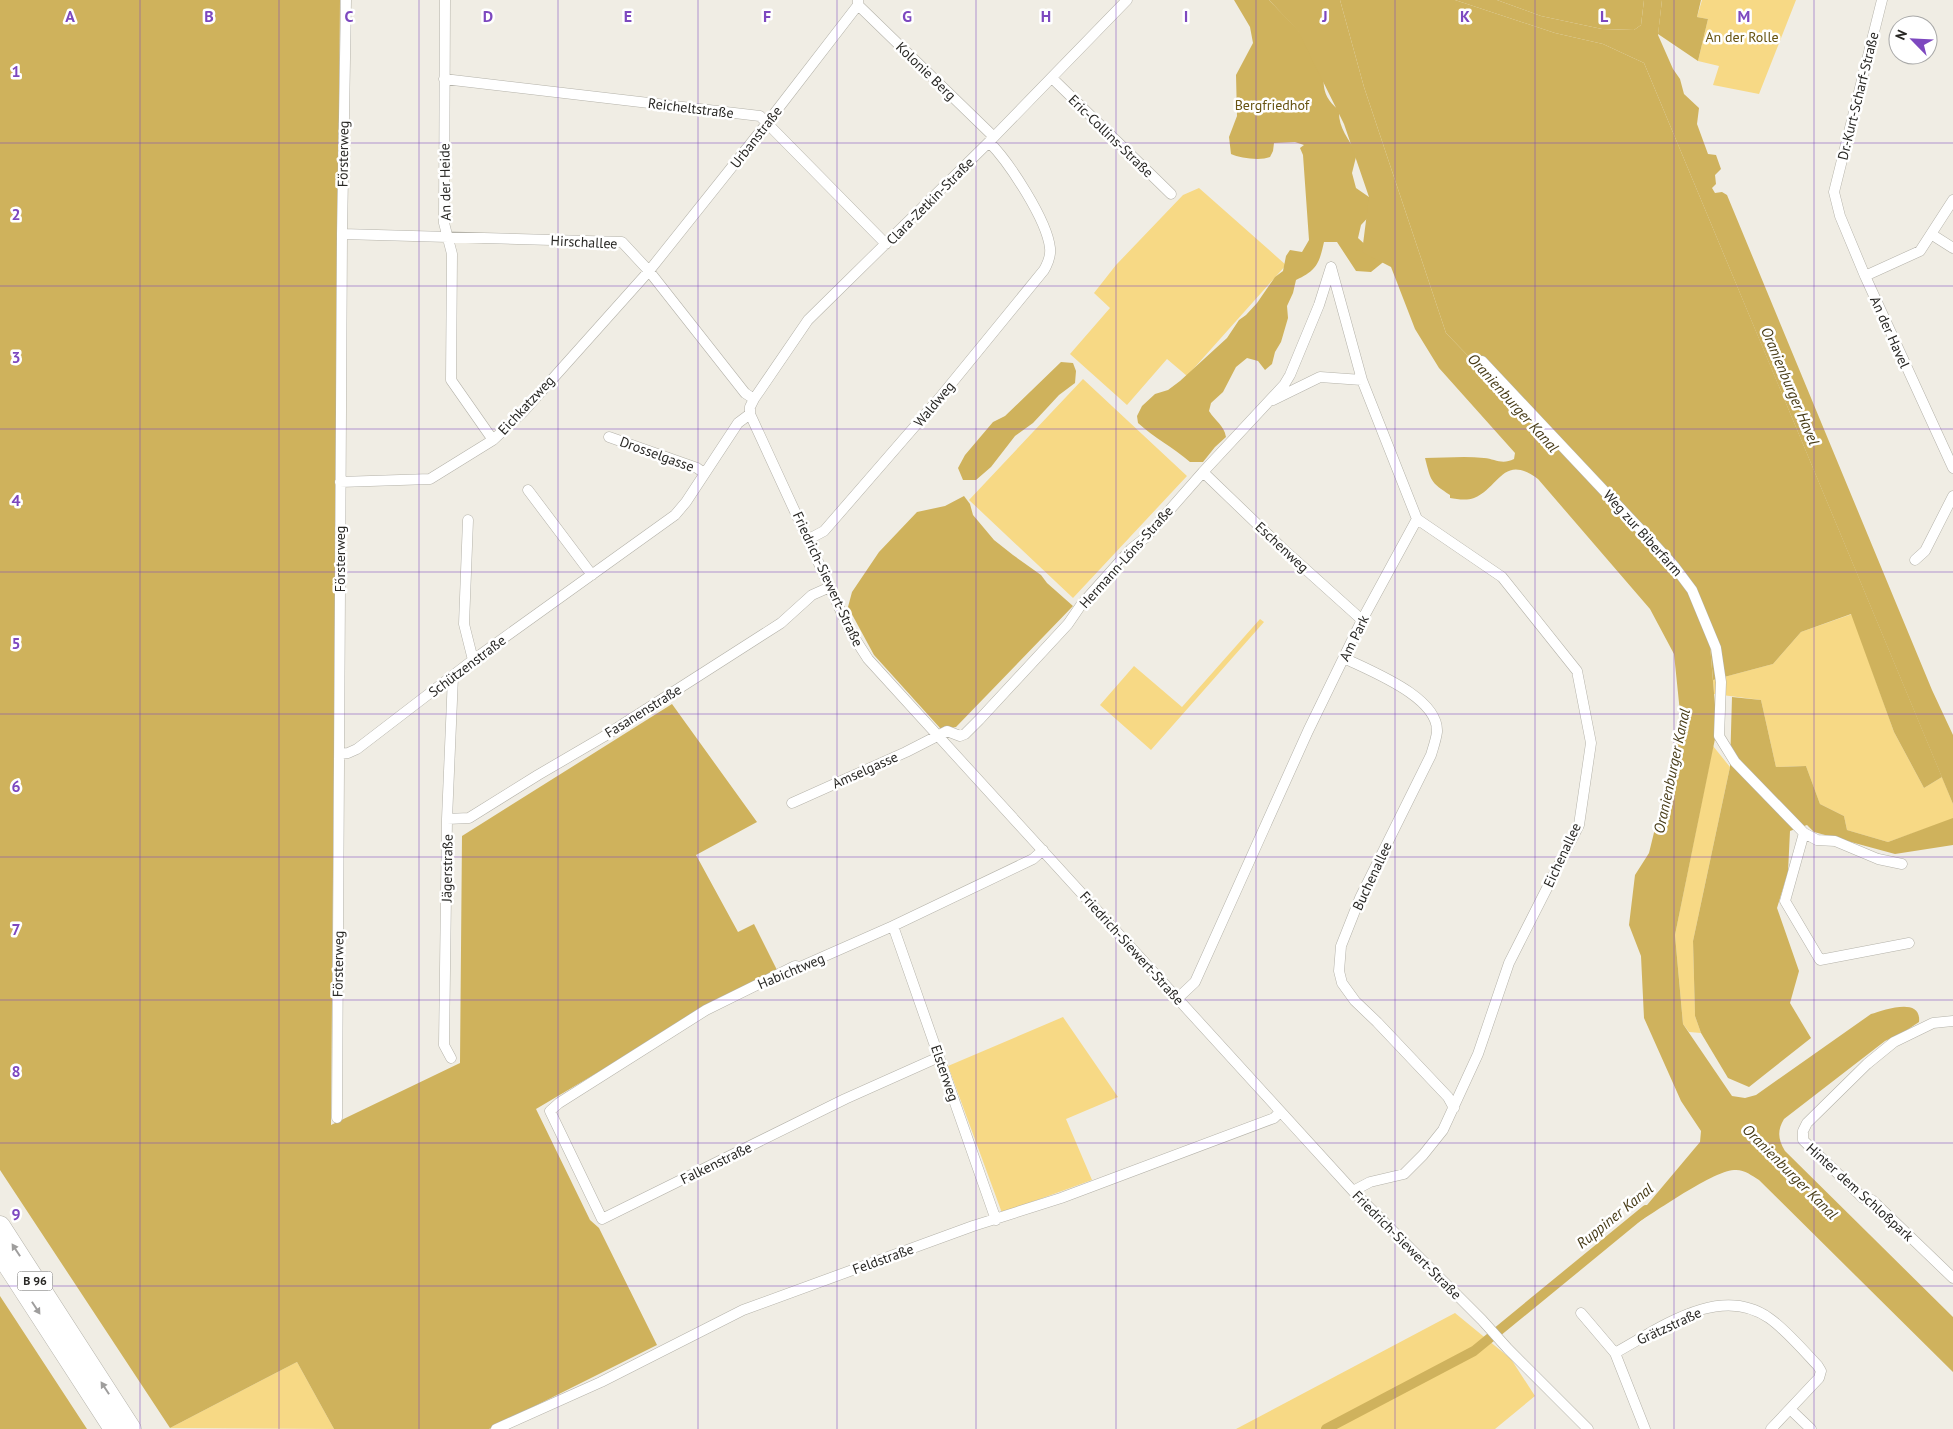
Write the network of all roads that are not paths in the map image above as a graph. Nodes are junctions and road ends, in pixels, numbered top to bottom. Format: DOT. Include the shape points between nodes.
graph roads {
  1 [pos="346,0"];
  2 [pos="445,0"];
  3 [pos="1127,0"];
  4 [pos="1882,0"];
  5 [pos="858,2"];
  6 [pos="1052,78"];
  7 [pos="444,79"];
  8 [pos="767,123"];
  9 [pos="992,139"];
  10 [pos="1834,192"];
  11 [pos="1171,194"];
  12 [pos="1953,200"];
  13 [pos="342,234"];
  14 [pos="1931,234"];
  15 [pos="448,238"];
  16 [pos="886,244"];
  17 [pos="1953,248"];
  18 [pos="1049,260"];
  19 [pos="649,271"];
  20 [pos="1865,276"];
  21 [pos="1482,361"];
  22 [pos="1362,380"];
  23 [pos="754,399"];
  24 [pos="1268,402"];
  25 [pos="750,414"];
  26 [pos="609,437"];
  27 [pos="493,440"];
  28 [pos="1953,468"];
  29 [pos="1203,472"];
  30 [pos="704,473"];
  31 [pos="340,482"];
  32 [pos="528,490"];
  33 [pos="1953,496"];
  34 [pos="1417,519"];
  35 [pos="468,520"];
  36 [pos="808,539"];
  37 [pos="1915,560"];
  38 [pos="592,575"];
  39 [pos="830,587"];
  40 [pos="1362,620"];
  41 [pos="1344,658"];
  42 [pos="473,660"];
  43 [pos="454,676"];
  44 [pos="937,736"];
  45 [pos="340,754"];
  46 [pos="792,803"];
  47 [pos="447,819"];
  48 [pos="1804,832"];
  49 [pos="1043,850"];
  50 [pos="1902,864"];
  51 [pos="893,926"];
  52 [pos="1909,943"];
  53 [pos="1178,998"];
  54 [pos="1953,1021"];
  55 [pos="939,1057"];
  56 [pos="451,1058"];
  57 [pos="1454,1108"];
  58 [pos="550,1112"];
  59 [pos="1280,1112"];
  60 [pos="337,1118"];
  61 [pos="1353,1191"];
  62 [pos="996,1220"];
  63 [pos="0,1226"];
  64 [pos="0,1252"];
  65 [pos="1951,1273"];
  66 [pos="1581,1313"];
  67 [pos="1614,1353"];
  68 [pos="1790,1409"];
  69 [pos="114,1429"];
  70 [pos="131,1429"];
  71 [pos="496,1429"];
  72 [pos="1588,1429"];
  73 [pos="1645,1429"];
  74 [pos="1770,1429"];
  75 [pos="1811,1429"];
  1 -- 13 [label="street, Försterweg"];
  2 -- 7 [label="street, An der Heide"];
  3 -- 6 [label="street, Clara-Zetkin-Straße"];
  4 -- 10 [label="street, Dr.-Kurt-Scharf-Straße"];
  5 -- 8 [label="street, Urbanstraße"];
  5 -- 9 [label="street, Kolonie Berg"];
  6 -- 9 [label="street, Clara-Zetkin-Straße"];
  6 -- 11 [label="street, Eric-Collins-Straße"];
  7 -- 8 [label="street, Reicheltstraße" via="760,116"];
  7 -- 15 [label="street, An der Heide" via="444,223"];
  8 -- 16 [label="street, Reicheltstraße"];
  8 -- 19 [label="street, Urbanstraße"];
  9 -- 16 [label="street, Clara-Zetkin-Straße"];
  9 -- 18 [label="street, Kolonie Berg" via="1048,237"];
  10 -- 20 [label="street, An der Havel" via="1840,216"];
  12 -- 14 [label="street"];
  13 -- 15 [label="street, Hirschallee"];
  13 -- 31 [label="street, Försterweg"];
  14 -- 17 [label="street"];
  14 -- 20 [label="street" via="1920,251"];
  15 -- 19 [label="street, Hirschallee" via="622,242"];
  15 -- 27 [label="street, An der Heide" via="452,254 451,380"];
  16 -- 23 [label="street, Clara-Zetkin-Straße" via="808,320"];
  18 -- 36 [label="street, Waldweg" via="942,395 824,531"];
  19 -- 23 [label="street, Hirschallee" via="745,393"];
  19 -- 27 [label="street, Eichkatzweg" via="522,413"];
  20 -- 28 [label="street, An der Havel"];
  21 -- 48 [label="street, Weg zur Biberfarm" via="1656,546 1692,590 1716,648 1721,682 1719,736 1735,762"];
  22 -- 24 [label="street, Hermann-Löns-Straße" via="1320,377"];
  22 -- 24 [label="street, Hermann-Löns-Straße" via="1331,267 1290,375"];
  22 -- 34 [label="street"];
  23 -- 25 [label="street, Clara-Zetkin-Straße"];
  24 -- 29 [label="street, Hermann-Löns-Straße"];
  25 -- 30 [label="street, Schützenstraße" via="738,423"];
  25 -- 36 [label="street, Friedrich-Siewert-Straße"];
  26 -- 30 [label="street, Drosselgasse"];
  27 -- 31 [label="street, Eichkatzweg" via="430,479"];
  29 -- 40 [label="street, Eschenweg"];
  29 -- 44 [label="street, Hermann-Löns-Straße" via="980,720 960,736 947,731"];
  30 -- 38 [label="street, Schützenstraße" via="675,515"];
  31 -- 45 [label="street, Försterweg"];
  32 -- 38 [label="street"];
  33 -- 37 [label="street" via="1925,551"];
  34 -- 40 [label="street, Am Park"];
  34 -- 57 [label="street, Eichenallee" via="1502,577 1577,671 1590,743 1579,825 1509,963 1478,1054"];
  35 -- 42 [label="street" via="464,624"];
  36 -- 39 [label="street, Friedrich-Siewert-Straße"];
  38 -- 42 [label="street, Schützenstraße"];
  39 -- 44 [label="street, Friedrich-Siewert-Straße" via="850,631 868,660"];
  39 -- 47 [label="street, Fasanenstraße" via="812,595 781,623 603,737 469,818"];
  40 -- 41 [label="street, Am Park"];
  41 -- 53 [label="street, Am Park" via="1195,982"];
  41 -- 57 [label="street, Buchenallee" via="1421,700 1433,714 1437,731 1431,755 1360,898 1342,946 1339,971 1342,983 1355,1001 1448,1097"];
  42 -- 43 [label="street, Schützenstraße"];
  43 -- 45 [label="street, Schützenstraße" via="357,749"];
  43 -- 47 [label="street, Jägerstraße"];
  44 -- 46 [label="street, Amselgasse"];
  44 -- 49 [label="street, Friedrich-Siewert-Straße"];
  45 -- 60 [label="street, Försterweg"];
  47 -- 56 [label="street, Jägerstraße" via="444,1045"];
  48 -- 50 [label="street, Weg zur Biberfarm" via="1817,840 1835,841 1878,859"];
  48 -- 52 [label="street" via="1785,901 1820,960"];
  49 -- 51 [label="street, Habichtweg" via="1033,859"];
  49 -- 53 [label="street, Friedrich-Siewert-Straße"];
  51 -- 55 [label="street, Elsterweg"];
  51 -- 58 [label="street, Habichtweg" via="800,967 795,966 706,1010 559,1103"];
  53 -- 59 [label="street, Friedrich-Siewert-Straße"];
  54 -- 65 [label="street, Hinter dem Schloßpark" via="1933,1023 1894,1042 1860,1070 1803,1130 1803,1140 1863,1198 1872,1200"];
  55 -- 58 [label="street, Falkenstraße" via="845,1099 602,1219"];
  55 -- 62 [label="street, Elsterweg"];
  57 -- 61 [label="street, Eichenallee" via="1443,1130 1404,1174 1370,1182"];
  59 -- 61 [label="street, Friedrich-Siewert-Straße"];
  59 -- 62 [label="street, Feldstraße" via="1256,1125"];
  61 -- 72 [label="street, Friedrich-Siewert-Straße"];
  62 -- 71 [label="street, Feldstraße" via="743,1310 601,1382"];
  70 -- 63 [label="highway, B 96, one-way"];
  64 -- 69 [label="highway, B 96, one-way"];
  66 -- 67 [label="street"];
  67 -- 68 [label="street, Grätzstraße" via="1700,1309 1730,1304 1752,1308 1770,1318 1821,1371 1819,1378"];
  67 -- 73 [label="street"];
  68 -- 74 [label="street"];
  68 -- 75 [label="street"];
}
